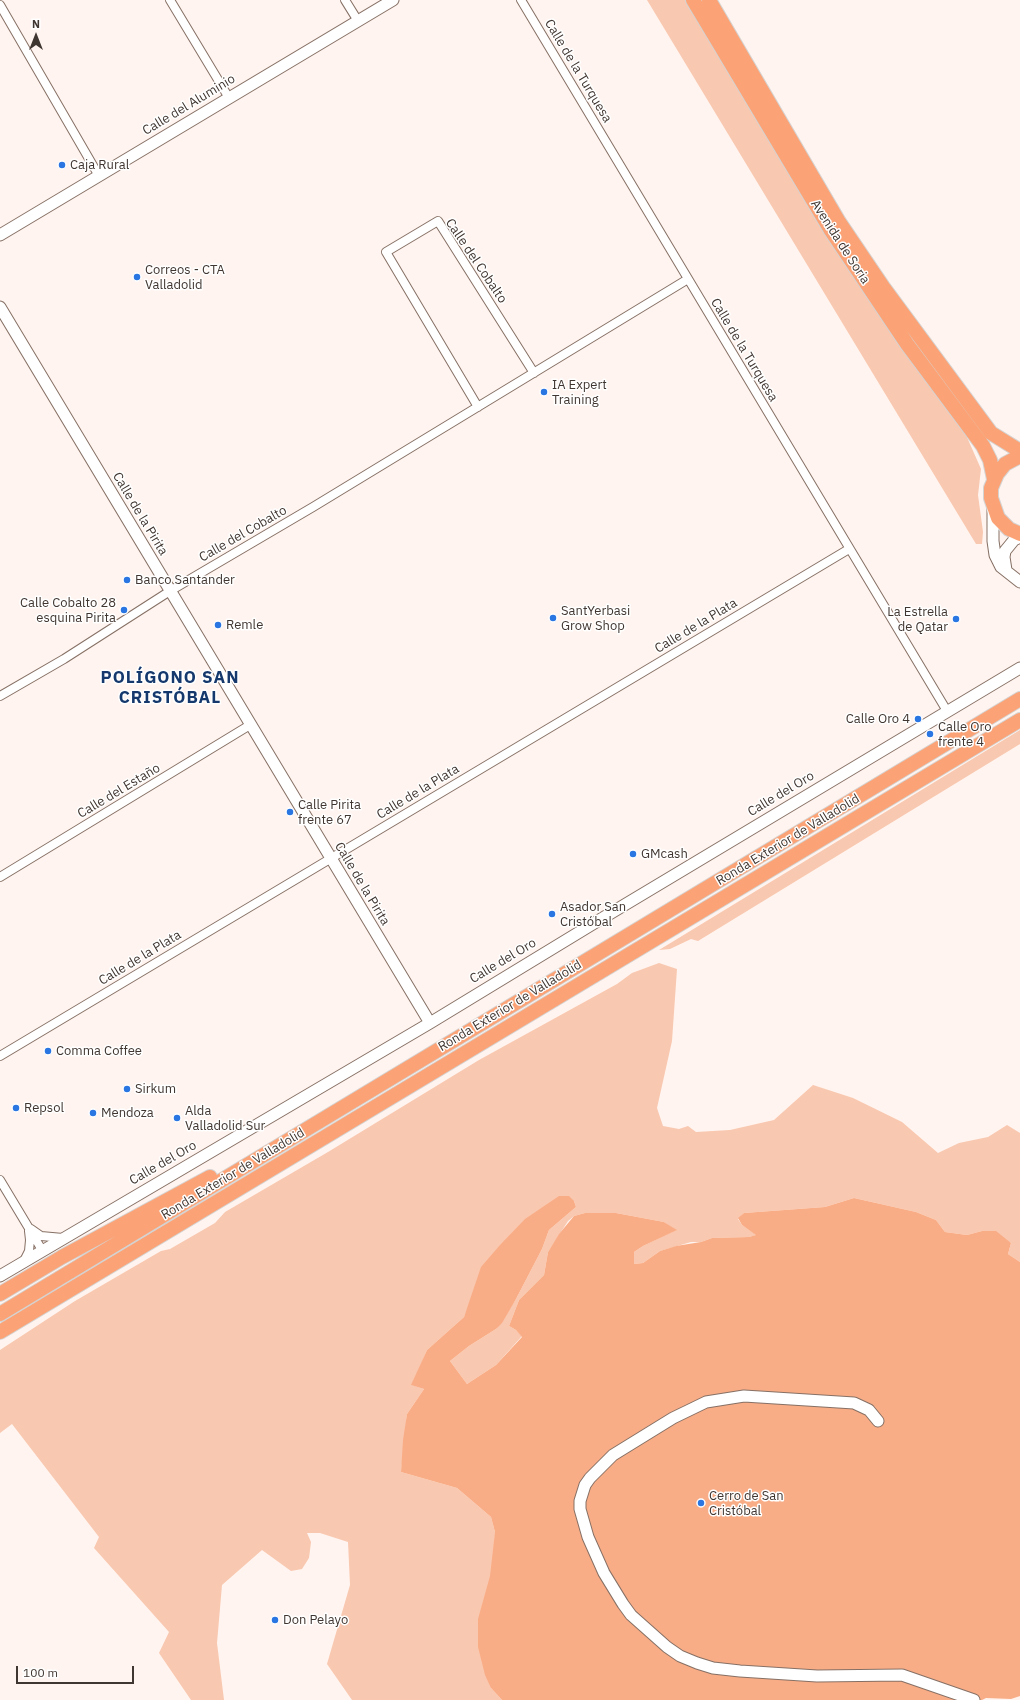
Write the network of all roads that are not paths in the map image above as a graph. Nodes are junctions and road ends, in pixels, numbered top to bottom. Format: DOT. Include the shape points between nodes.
graph roads {
  1 [pos="170,0"];
  2 [pos="345,0"];
  3 [pos="393,0"];
  4 [pos="521,0"];
  5 [pos="693,0"];
  6 [pos="709,0"];
  7 [pos="0,5"];
  8 [pos="358,21"];
  9 [pos="229,98"];
  10 [pos="100,176"];
  11 [pos="0,235"];
  12 [pos="688,279"];
  13 [pos="0,307"];
  14 [pos="534,373"];
  15 [pos="478,407"];
  16 [pos="1020,451"];
  17 [pos="1020,456"];
  18 [pos="994,479"];
  19 [pos="993,509"];
  20 [pos="1020,535"];
  21 [pos="849,549"];
  22 [pos="1008,574"];
  23 [pos="1020,582"];
  24 [pos="170,591"];
  25 [pos="1020,668"];
  26 [pos="0,696"];
  27 [pos="1020,699"];
  28 [pos="947,711"];
  29 [pos="1020,720"];
  30 [pos="250,725"];
  31 [pos="330,858"];
  32 [pos="0,877"];
  33 [pos="430,1023"];
  34 [pos="0,1056"];
  35 [pos="280,1146"];
  36 [pos="0,1180"];
  37 [pos="28,1226"];
  38 [pos="63,1238"];
  39 [pos="42,1250"];
  40 [pos="24,1261"];
  41 [pos="0,1276"];
  42 [pos="81,1285"];
  43 [pos="0,1294"];
  44 [pos="0,1314"];
  45 [pos="0,1332"];
  46 [pos="0,1340"];
  47 [pos="878,1421"];
  48 [pos="974,1700"];
  1 -- 9 [label="street"];
  2 -- 8 [label="street"];
  3 -- 8 [label="street, Calle del Aluminio"];
  4 -- 12 [label="street, Calle de la Turquesa"];
  5 -- 18 [label="highway, Avenida de Soria" via="830,229 907,344 983,446 990,460"];
  6 -- 16 [label="highway, Avenida de Soria" via="839,222 883,286 991,433"];
  7 -- 10 [label="street"];
  8 -- 9 [label="street, Calle del Aluminio"];
  9 -- 10 [label="street, Calle del Aluminio"];
  10 -- 11 [label="street, Calle del Aluminio"];
  12 -- 14 [label="street, Calle del Cobalto"];
  12 -- 21 [label="street, Calle de la Turquesa"];
  13 -- 24 [label="street, Calle de la Pirita"];
  14 -- 15 [label="street, Calle del Cobalto"];
  14 -- 15 [label="street, Calle del Cobalto" via="438,221 386,252"];
  15 -- 24 [label="street, Calle del Cobalto"];
  17 -- 18 [label="highway" via="1005,464"];
  18 -- 19 [label="highway" via="991,498"];
  19 -- 20 [label="highway" via="1003,524"];
  19 -- 22 [label="street" via="995,555"];
  20 -- 22 [label="street" via="1005,551"];
  21 -- 28 [label="street, Calle de la Turquesa"];
  21 -- 31 [label="street, Calle de la Plata"];
  22 -- 23 [label="street"];
  24 -- 26 [label="street, Calle del Cobalto" via="64,659"];
  24 -- 30 [label="street, Calle de la Pirita"];
  25 -- 28 [label="street, Calle del Oro"];
  27 -- 35 [label="highway, Ronda Exterior de Valladolid"];
  28 -- 33 [label="street, Calle del Oro"];
  29 -- 42 [label="highway, Ronda Exterior de Valladolid"];
  30 -- 31 [label="street, Calle de la Pirita"];
  30 -- 32 [label="street, Calle del Estaño"];
  31 -- 33 [label="street, Calle de la Pirita"];
  31 -- 34 [label="street, Calle de la Plata"];
  33 -- 38 [label="street, Calle del Oro"];
  35 -- 43 [label="highway" via="238,1162"];
  35 -- 44 [label="highway, Ronda Exterior de Valladolid"];
  36 -- 37 [label="street"];
  37 -- 38 [label="street" via="41,1236"];
  37 -- 39 [label="street"];
  37 -- 40 [label="street" via="30,1246"];
  38 -- 39 [label="street, Calle del Oro"];
  39 -- 40 [label="street, Calle del Oro"];
  40 -- 41 [label="street, Calle del Oro"];
  42 -- 45 [label="highway, Ronda Exterior de Valladolid"];
  42 -- 46 [label="highway"];
  47 -- 48 [label="street" via="869,1410 854,1403 759,1396 736,1396 706,1402 673,1418 627,1446 604,1463 590,1478 584,1485 580,1509 588,1537 604,1573 631,1615 667,1647 705,1667 817,1676 902,1675"];
}
